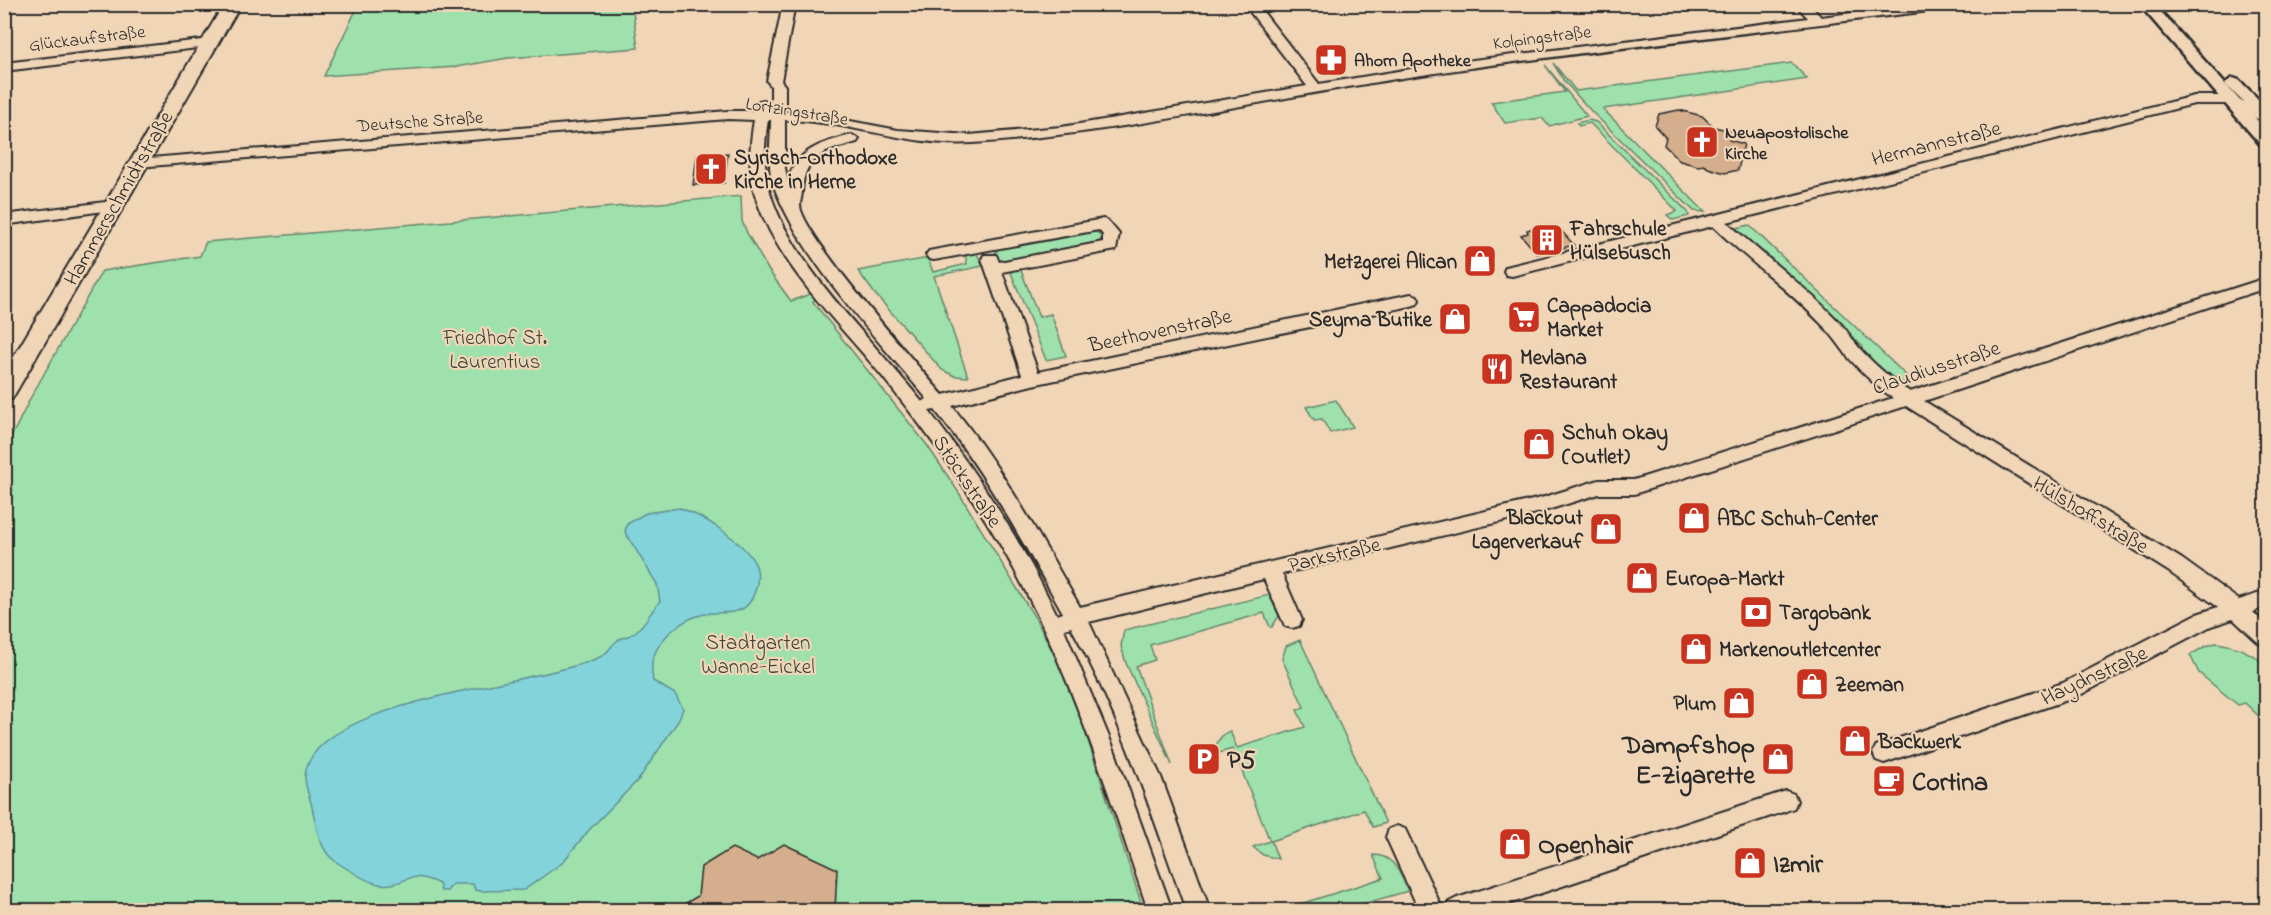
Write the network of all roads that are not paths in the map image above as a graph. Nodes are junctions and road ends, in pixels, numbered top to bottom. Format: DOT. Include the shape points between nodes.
graph roads {
  1 [pos="233,4"];
  2 [pos="789,4"];
  3 [pos="1250,4"];
  4 [pos="1801,4"];
  5 [pos="1954,4"];
  6 [pos="2146,4"];
  7 [pos="2159,4"];
  8 [pos="1817,20"];
  9 [pos="210,43"];
  10 [pos="4,67"];
  11 [pos="774,81"];
  12 [pos="1315,88"];
  13 [pos="2230,100"];
  14 [pos="2266,117"];
  15 [pos="761,118"];
  16 [pos="705,119"];
  17 [pos="777,119"];
  18 [pos="852,139"];
  19 [pos="969,139"];
  20 [pos="2266,140"];
  21 [pos="138,164"];
  22 [pos="113,206"];
  23 [pos="792,206"];
  24 [pos="4,220"];
  25 [pos="1716,220"];
  26 [pos="985,246"];
  27 [pos="934,255"];
  28 [pos="993,268"];
  29 [pos="1512,271"];
  30 [pos="2266,283"];
  31 [pos="1411,300"];
  32 [pos="1032,379"];
  33 [pos="6,386"];
  34 [pos="1909,399"];
  35 [pos="939,402"];
  36 [pos="918,408"];
  37 [pos="1617,487"];
  38 [pos="1270,569"];
  39 [pos="2266,599"];
  40 [pos="2236,609"];
  41 [pos="1076,617"];
  42 [pos="1292,620"];
  43 [pos="1051,625"];
  44 [pos="2266,637"];
  45 [pos="1884,753"];
  46 [pos="1786,801"];
  47 [pos="1397,837"];
  48 [pos="1160,910"];
  49 [pos="1198,910"];
  50 [pos="1431,910"];
  51 [pos="1457,910"];
  1 -- 9 [label="main road, Hammerschmidtstraße"];
  2 -- 11 [label="street, Stöckstraße"];
  3 -- 12 [label="street"];
  4 -- 8 [label="street"];
  5 -- 8 [label="street, Kolpingstraße"];
  6 -- 13 [label="street"];
  7 -- 14 [label="street"];
  8 -- 12 [label="street, Kolpingstraße"];
  9 -- 10 [label="street, Glückaufstraße"];
  9 -- 21 [label="main road, Hammerschmidtstraße"];
  11 -- 15 [label="street, Stöckstraße" via="768,87"];
  11 -- 17 [label="street, Stöckstraße" via="778,86"];
  12 -- 19 [label="street, Lortzingstraße" via="1061,131"];
  13 -- 14 [label="street"];
  13 -- 20 [label="street"];
  13 -- 25 [label="street, Hermannstraße" via="2194,100"];
  15 -- 16 [label="street, Lortzingstraße"];
  15 -- 17 [label="street, Lortzingstraße"];
  15 -- 36 [label="street, Stöckstraße" via="756,145 757,175 773,220 816,285"];
  16 -- 21 [label="street, Deutsche Straße"];
  17 -- 18 [label="street, Lortzingstraße"];
  17 -- 19 [label="street, Lortzingstraße" via="802,116 898,134"];
  17 -- 23 [label="street, Stöckstraße" via="780,182"];
  18 -- 19 [label="street, Lortzingstraße" via="918,145"];
  18 -- 23 [label="street" via="823,147 808,157 795,180"];
  21 -- 22 [label="main road, Hammerschmidtstraße"];
  22 -- 24 [label="street"];
  22 -- 33 [label="main road, Hammerschmidtstraße"];
  23 -- 35 [label="street, Stöckstraße" via="836,277"];
  25 -- 29 [label="street, Hermannstraße"];
  25 -- 34 [label="street, Hülshoffstraße" via="1778,273 1888,386"];
  26 -- 27 [label="street"];
  26 -- 28 [label="street"];
  26 -- 28 [label="street" via="1103,224 1111,234 1111,246"];
  28 -- 32 [label="street"];
  30 -- 34 [label="street, Claudiusstraße"];
  31 -- 32 [label="street, Beethovenstraße"];
  32 -- 35 [label="street, Beethovenstraße"];
  34 -- 37 [label="street, Claudiusstraße" via="1634,487"];
  34 -- 40 [label="street, Hülshoffstraße" via="2175,565"];
  35 -- 36 [label="street, Beethovenstraße"];
  35 -- 41 [label="street, Stöckstraße" via="982,460"];
  36 -- 43 [label="street, Stöckstraße" via="990,513"];
  37 -- 38 [label="street, Parkstraße" via="1599,487 1542,505"];
  38 -- 41 [label="street, Parkstraße"];
  38 -- 42 [label="street"];
  39 -- 40 [label="street, Haydnstraße"];
  40 -- 44 [label="street, Hülshoffstraße"];
  40 -- 45 [label="street, Haydnstraße" via="2190,627 2069,690"];
  41 -- 43 [label="street, Parkstraße"];
  41 -- 49 [label="street, Stöckstraße" via="1150,777"];
  43 -- 48 [label="street, Stöckstraße" via="1090,715"];
  46 -- 51 [label="street"];
  47 -- 50 [label="street"];
}
